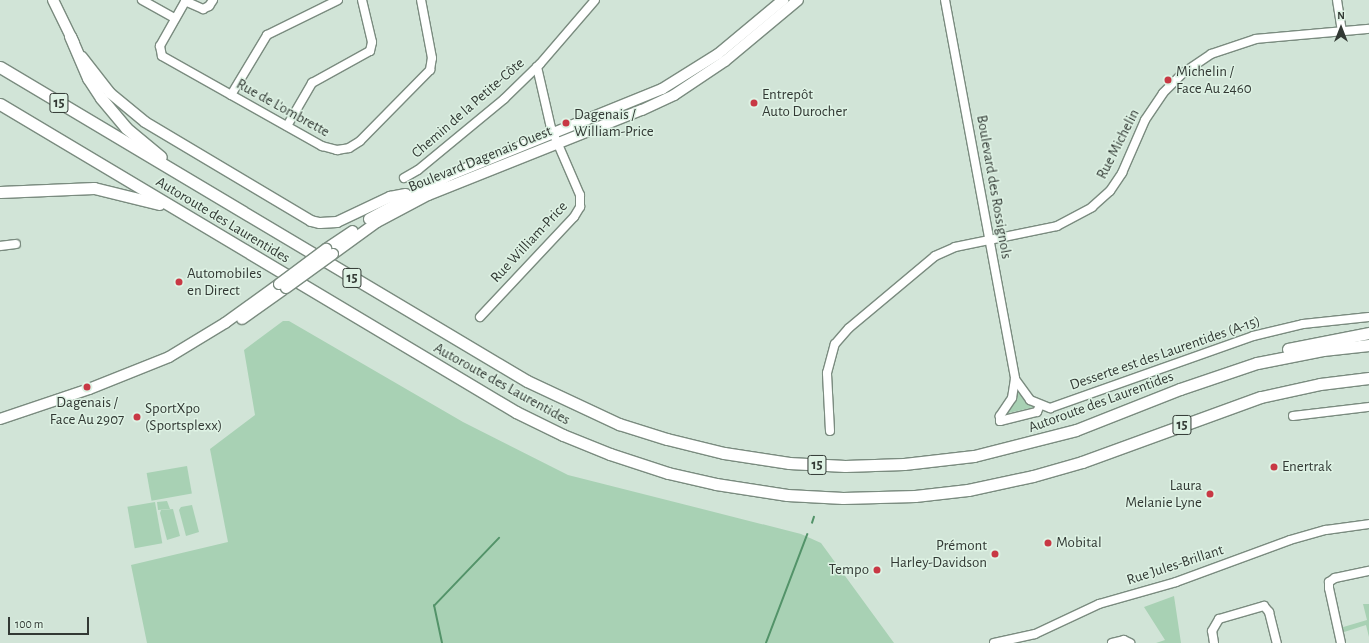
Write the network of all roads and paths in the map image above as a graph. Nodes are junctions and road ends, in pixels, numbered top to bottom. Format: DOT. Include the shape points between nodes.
graph roads {
  1 [pos="53,0"];
  2 [pos="142,0"];
  3 [pos="186,0"];
  4 [pos="213,0"];
  5 [pos="338,0"];
  6 [pos="362,0"];
  7 [pos="421,0"];
  8 [pos="595,0"];
  9 [pos="783,0"];
  10 [pos="798,0"];
  11 [pos="945,0"];
  12 [pos="1337,0"];
  13 [pos="175,18"];
  14 [pos="1369,30"];
  15 [pos="1342,31"];
  16 [pos="70,36"];
  17 [pos="0,67"];
  18 [pos="537,67"];
  19 [pos="231,95"];
  20 [pos="0,104"];
  21 [pos="287,126"];
  22 [pos="555,139"];
  23 [pos="404,178"];
  24 [pos="0,192"];
  25 [pos="211,192"];
  26 [pos="414,193"];
  27 [pos="174,209"];
  28 [pos="989,240"];
  29 [pos="341,243"];
  30 [pos="16,244"];
  31 [pos="0,246"];
  32 [pos="480,317"];
  33 [pos="1369,318"];
  34 [pos="1369,333"];
  35 [pos="1369,345"];
  36 [pos="1369,378"];
  37 [pos="1015,379"];
  38 [pos="1180,389"];
  39 [pos="1038,405"];
  40 [pos="1369,407"];
  41 [pos="1292,416"];
  42 [pos="0,419"];
  43 [pos="830,431"];
  44 [pos="1369,524"];
  45 [pos="1369,571"];
  46 [pos="994,643"];
  47 [pos="1112,643"];
  48 [pos="1130,643"];
  49 [pos="1214,643"];
  50 [pos="1276,643"];
  51 [pos="1341,643"];
  1 -- 16 [label="main road"];
  2 -- 13 [label="street"];
  3 -- 4 [label="street, Rue de L'ombrette" via="203,9"];
  3 -- 13 [label="street, Rue de L'ombrette"];
  5 -- 19 [label="street" via="267,35"];
  6 -- 21 [label="street" via="371,40 370,51 312,83"];
  7 -- 21 [label="street, Rue de L'ombrette" via="432,55 431,68 360,141 346,149 332,150"];
  8 -- 18 [label="street, Chemin de la Petite-Côte"];
  9 -- 22 [label="main road, Boulevard Dagenais Ouest" via="725,49 682,78"];
  10 -- 22 [label="main road, Boulevard Dagenais Ouest" via="738,52 693,83 642,110"];
  11 -- 28 [label="street, Boulevard des Rossignols"];
  12 -- 15 [label="street"];
  13 -- 19 [label="street, Rue de L'ombrette" via="160,46 161,54"];
  14 -- 15 [label="street, Rue Michelin"];
  15 -- 28 [label="street, Rue Michelin" via="1254,40 1229,46 1204,58 1180,75 1157,100 1145,120 1122,173 1095,205 1057,226"];
  16 -- 25 [label="highway" via="88,78 114,116 149,148"];
  16 -- 26 [label="main road" via="95,75 133,113 306,218 320,223 333,222 390,196"];
  17 -- 25 [label="highway, 15"];
  18 -- 22 [label="street, Rue William-Price"];
  18 -- 23 [label="street, Chemin de la Petite-Côte" via="472,127"];
  19 -- 21 [label="street, Rue de L'ombrette"];
  20 -- 27 [label="highway, Autoroute des Laurentides / 15"];
  22 -- 26 [label="main road, Boulevard Dagenais Ouest" via="458,172"];
  22 -- 29 [label="main road, Boulevard Dagenais Ouest" via="418,199"];
  22 -- 32 [label="street, Rue William-Price" via="580,195 578,212"];
  24 -- 27 [label="highway" via="94,188"];
  25 -- 38 [label="highway, Autoroute des Laurentides / 15" via="538,387 619,424 717,452 778,462 832,466 890,465 956,459 1055,437"];
  26 -- 29 [label="main road, Boulevard Dagenais Ouest"];
  27 -- 36 [label="highway, Autoroute des Laurentides / 15" via="479,391 549,429 645,466 691,479 752,490 814,497 865,498 925,495 989,486 1082,462 1261,397 1320,384"];
  28 -- 37 [label="street, Boulevard des Rossignols"];
  28 -- 43 [label="street, Rue Michelin" via="955,246 939,253 839,339 831,351 827,369"];
  29 -- 42 [label="main road, Boulevard Dagenais Ouest, bridge" via="214,337 193,348 89,389"];
  30 -- 31 [label="street"];
  33 -- 39 [label="street, Desserte est des Laurentides (A-15)" via="1312,323 1263,333 1214,348 1050,408"];
  34 -- 38 [label="highway" via="1322,340 1277,352"];
  35 -- 38 [label="highway, Autoroute des Laurentides / 15" via="1269,360"];
  37 -- 39 [label="street, Boulevard des Rossignols" via="1027,397"];
  37 -- 39 [label="street, Boulevard des Rossignols" via="1012,398 1000,416 1000,421 1037,412"];
  40 -- 41 [label="street"];
  44 -- 46 [label="street, Rue Jules-Brillant" via="1326,530 1284,542 1176,582 1099,604 1035,634"];
  45 -- 51 [label="street" via="1335,578 1329,582 1328,588"];
  47 -- 48 [label="street" via="1124,640"];
  49 -- 50 [label="street" via="1212,631 1219,619 1264,606 1269,612"];
}
